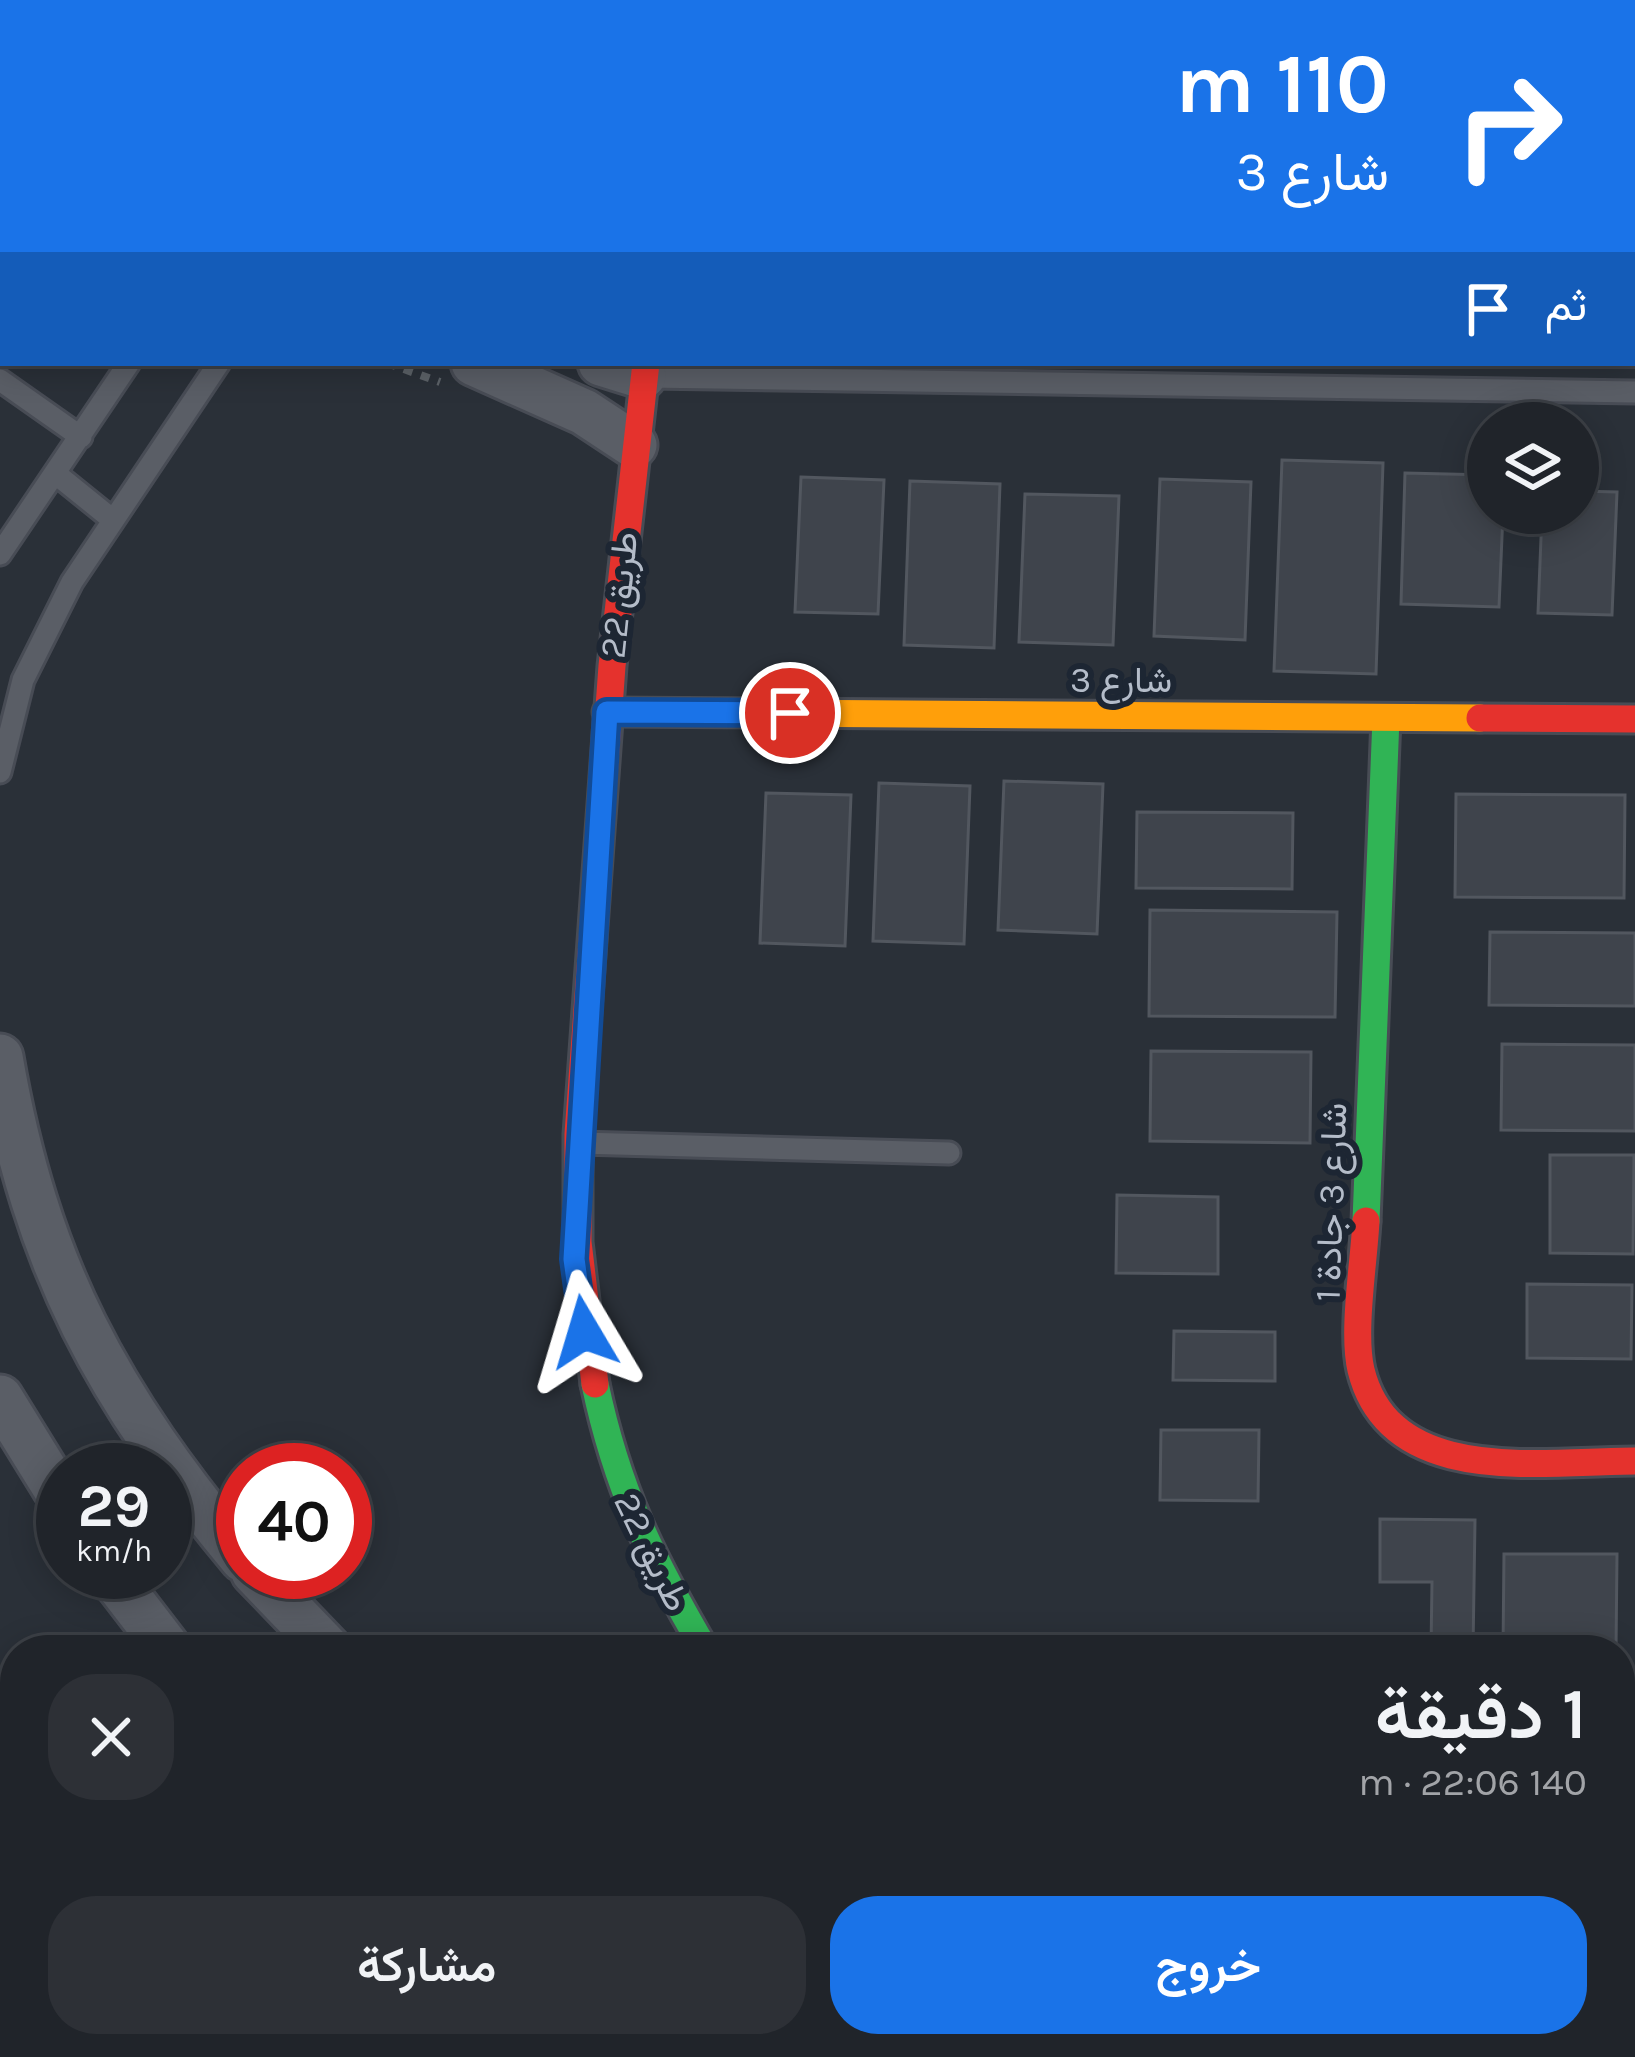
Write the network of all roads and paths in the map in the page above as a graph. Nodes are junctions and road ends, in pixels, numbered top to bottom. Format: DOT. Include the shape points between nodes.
graph roads {
  1 [pos="127,366"];
  2 [pos="217,366"];
  3 [pos="481,366"];
  4 [pos="630,368"];
  5 [pos="0,380"];
  6 [pos="1635,392"];
  7 [pos="81,436"];
  8 [pos="634,445"];
  9 [pos="56,475"];
  10 [pos="113,520"];
  11 [pos="0,554"];
  12 [pos="607,712"];
  13 [pos="1385,718"];
  14 [pos="1635,719"];
  15 [pos="0,772"];
  16 [pos="0,1057"];
  17 [pos="580,1143"];
  18 [pos="949,1153"];
  19 [pos="0,1398"];
  20 [pos="36,1456"];
  21 [pos="1635,1461"];
  22 [pos="216,1523"];
  23 [pos="130,1599"];
  24 [pos="280,1599"];
  25 [pos="158,1635"];
  26 [pos="314,1635"];
  27 [pos="696,1635"];
  1 -- 7 [label="lane"];
  2 -- 10 [label="lane"];
  3 -- 8 [label="street" via="584,412"];
  4 -- 6 [label="lane"];
  4 -- 8 [label="street, طريق 22"];
  5 -- 7 [label="lane"];
  7 -- 9 [label="lane"];
  8 -- 12 [label="street, طريق 22"];
  9 -- 10 [label="lane"];
  9 -- 11 [label="lane"];
  10 -- 15 [label="lane" via="23,680"];
  12 -- 13 [label="street, شارع 3"];
  12 -- 17 [label="street, طريق 22"];
  13 -- 14 [label="street, شارع 3"];
  13 -- 21 [label="street, شارع 3 جادة 1" via="1360,1367 1371,1400 1417,1448 1450,1460"];
  16 -- 22 [label="street" via="41,1234 86,1335"];
  17 -- 18 [label="lane"];
  17 -- 27 [label="street, طريق 22" via="574,1259 601,1428 651,1562"];
  19 -- 20 [label="street"];
  23 -- 25 [label="street"];
  24 -- 26 [label="street"];
}
